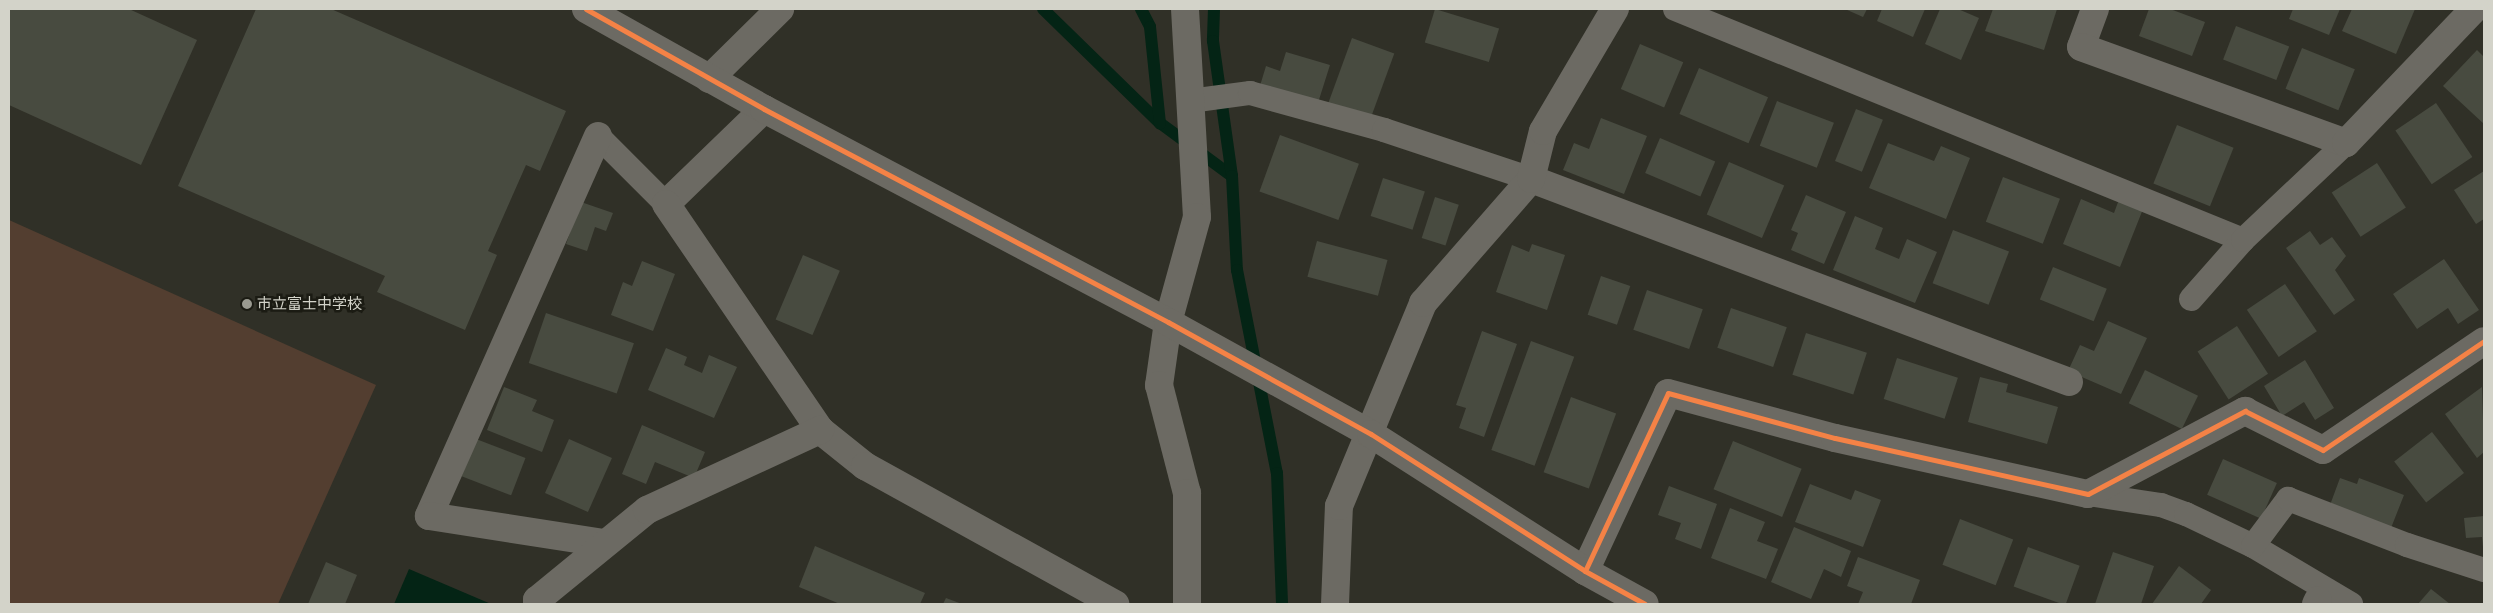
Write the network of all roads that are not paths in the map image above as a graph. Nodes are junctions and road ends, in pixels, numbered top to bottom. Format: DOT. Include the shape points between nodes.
graph roads {
  1 [pos="586,9"];
  2 [pos="780,9"];
  3 [pos="1675,9"];
  4 [pos="2095,9"];
  5 [pos="2474,9"];
  6 [pos="1609,10"];
  7 [pos="1181,16"];
  8 [pos="709,79"];
  9 [pos="1190,101"];
  10 [pos="764,109"];
  11 [pos="598,136"];
  12 [pos="2346,143"];
  13 [pos="1531,179"];
  14 [pos="666,204"];
  15 [pos="2243,240"];
  16 [pos="2191,298"];
  17 [pos="1168,322"];
  18 [pos="2484,340"];
  19 [pos="2068,382"];
  20 [pos="820,430"];
  21 [pos="1371,434"];
  22 [pos="2088,494"];
  23 [pos="604,543"];
  24 [pos="2253,546"];
  25 [pos="1585,570"];
  26 [pos="2484,570"];
  27 [pos="537,604"];
  28 [pos="1115,604"];
  29 [pos="1187,604"];
  30 [pos="1335,604"];
  31 [pos="1646,604"];
  32 [pos="2351,604"];
  1 -- 8 [label="street"];
  2 -- 8 [label="street"];
  3 -- 15 [label="lane"];
  4 -- 12 [label="street" via="2081,47"];
  5 -- 12 [label="street"];
  6 -- 13 [label="street" via="1543,131"];
  7 -- 9 [label="street"];
  8 -- 10 [label="street"];
  9 -- 13 [label="lane" via="1250,93 1384,130"];
  9 -- 17 [label="street" via="1197,217"];
  10 -- 14 [label="street"];
  10 -- 17 [label="street"];
  11 -- 14 [label="lane"];
  11 -- 23 [label="street" via="429,516"];
  12 -- 15 [label="lane"];
  13 -- 19 [label="street"];
  13 -- 21 [label="street" via="1423,303"];
  14 -- 20 [label="street"];
  15 -- 16 [label="lane"];
  17 -- 21 [label="street"];
  17 -- 29 [label="street" via="1158,385 1187,493"];
  18 -- 22 [label="street" via="2323,450 2245,411"];
  20 -- 23 [label="street" via="647,510"];
  20 -- 28 [label="street" via="864,466"];
  21 -- 25 [label="street"];
  21 -- 30 [label="street" via="1339,506"];
  22 -- 24 [label="lane" via="2161,506"];
  22 -- 25 [label="street" via="1835,438 1668,393"];
  23 -- 27 [label="street" via="536,600"];
  24 -- 26 [label="lane" via="2288,499"];
  24 -- 32 [label="lane"];
  25 -- 31 [label="street"];
}
